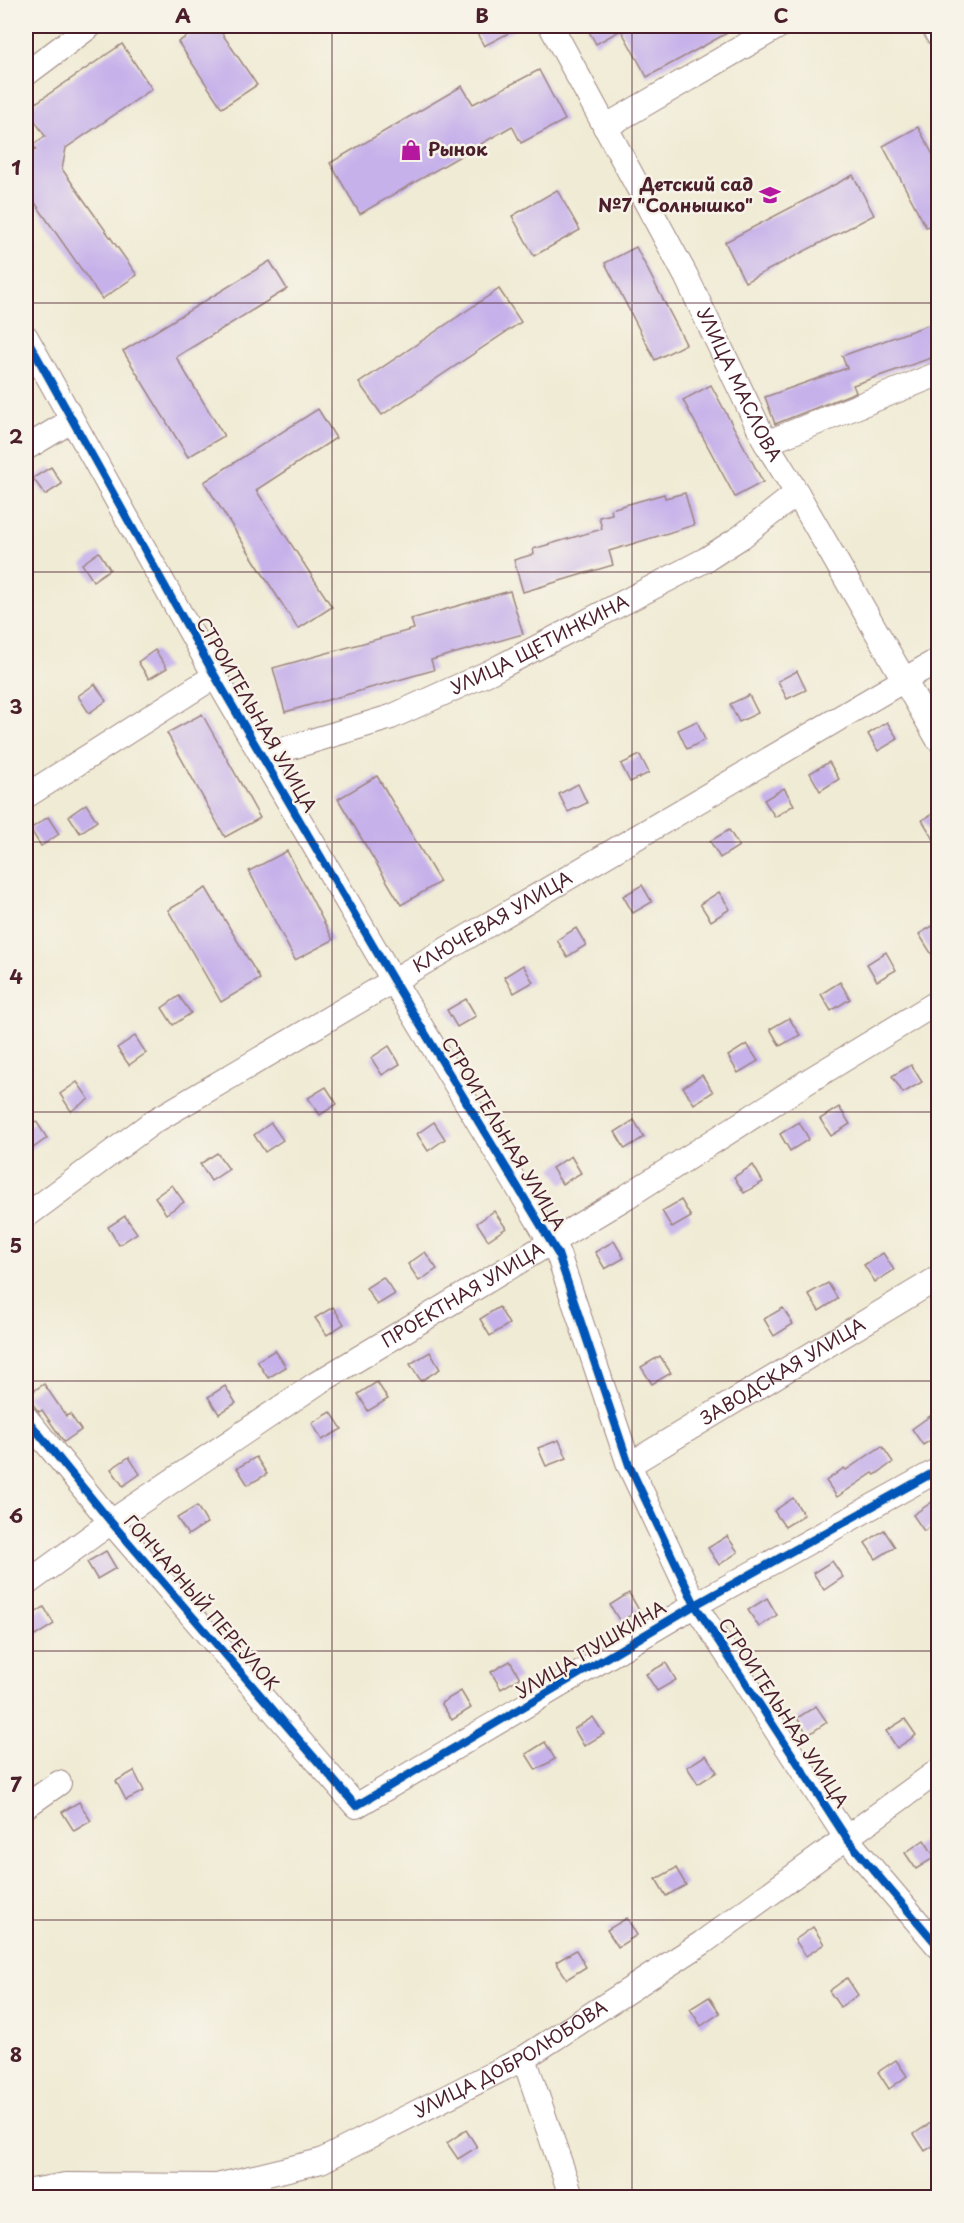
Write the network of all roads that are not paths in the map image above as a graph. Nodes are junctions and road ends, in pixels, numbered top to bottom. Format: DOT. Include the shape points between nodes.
graph roads {
  1 [pos="90,26"];
  2 [pos="551,26"];
  3 [pos="779,26"];
  4 [pos="933,26"];
  5 [pos="939,35"];
  6 [pos="26,74"];
  7 [pos="605,127"];
  8 [pos="26,337"];
  9 [pos="939,374"];
  10 [pos="71,421"];
  11 [pos="766,443"];
  12 [pos="26,448"];
  13 [pos="797,493"];
  14 [pos="939,660"];
  15 [pos="215,676"];
  16 [pos="904,679"];
  17 [pos="939,739"];
  18 [pos="262,756"];
  19 [pos="26,796"];
  20 [pos="393,980"];
  21 [pos="939,1002"];
  22 [pos="26,1216"];
  23 [pos="550,1242"];
  24 [pos="939,1278"];
  25 [pos="26,1418"];
  26 [pos="629,1466"];
  27 [pos="939,1470"];
  28 [pos="111,1522"];
  29 [pos="26,1584"];
  30 [pos="695,1605"];
  31 [pos="939,1771"];
  32 [pos="59,1783"];
  33 [pos="26,1806"];
  34 [pos="356,1806"];
  35 [pos="847,1839"];
  36 [pos="936,1937"];
  37 [pos="524,2058"];
  38 [pos="26,2192"];
  39 [pos="572,2198"];
  1 -- 6 [label="street"];
  2 -- 7 [label="street, УЛИЦА МАСЛОВА"];
  3 -- 7 [label="street"];
  4 -- 5 [label="street"];
  7 -- 11 [label="street, УЛИЦА МАСЛОВА" via="686,276"];
  8 -- 10 [label="street, СТРОИТЕЛЬНАЯ УЛИЦА"];
  9 -- 11 [label="street"];
  10 -- 12 [label="street"];
  10 -- 15 [label="street, СТРОИТЕЛЬНАЯ УЛИЦА"];
  11 -- 13 [label="street, УЛИЦА МАСЛОВА"];
  13 -- 16 [label="street, УЛИЦА МАСЛОВА"];
  13 -- 18 [label="street, УЛИЦА ЩЕТИНКИНА" via="705,560 490,672 391,717"];
  14 -- 16 [label="street, КЛЮЧЕВАЯ УЛИЦА"];
  15 -- 18 [label="street, СТРОИТЕЛЬНАЯ УЛИЦА"];
  15 -- 19 [label="street"];
  16 -- 17 [label="street, УЛИЦА МАСЛОВА"];
  16 -- 20 [label="street, КЛЮЧЕВАЯ УЛИЦА"];
  18 -- 20 [label="street, СТРОИТЕЛЬНАЯ УЛИЦА"];
  20 -- 22 [label="street, КЛЮЧЕВАЯ УЛИЦА" via="153,1122"];
  20 -- 23 [label="street, СТРОИТЕЛЬНАЯ УЛИЦА"];
  21 -- 23 [label="street, ПРОЕКТНАЯ УЛИЦА"];
  23 -- 26 [label="street, СТРОИТЕЛЬНАЯ УЛИЦА" via="558,1254"];
  23 -- 28 [label="street, ПРОЕКТНАЯ УЛИЦА" via="316,1384"];
  24 -- 26 [label="street, ЗАВОДСКАЯ УЛИЦА"];
  25 -- 28 [label="street, ГОНЧАРНЫЙ ПЕРЕУЛОК"];
  26 -- 30 [label="street, СТРОИТЕЛЬНАЯ УЛИЦА"];
  27 -- 30 [label="street, УЛИЦА ПУШКИНА"];
  28 -- 29 [label="street, ПРОЕКТНАЯ УЛИЦА"];
  28 -- 34 [label="street, ГОНЧАРНЫЙ ПЕРЕУЛОК"];
  30 -- 34 [label="street, УЛИЦА ПУШКИНА"];
  30 -- 35 [label="street, СТРОИТЕЛЬНАЯ УЛИЦА"];
  31 -- 35 [label="street, УЛИЦА ДОБРОЛЮБОВА"];
  32 -- 33 [label="street"];
  35 -- 36 [label="street, СТРОИТЕЛЬНАЯ УЛИЦА"];
  35 -- 37 [label="street, УЛИЦА ДОБРОЛЮБОВА" via="702,1943"];
  37 -- 38 [label="street, УЛИЦА ДОБРОЛЮБОВА" via="321,2161 217,2186 65,2185"];
  37 -- 39 [label="street"];
}
